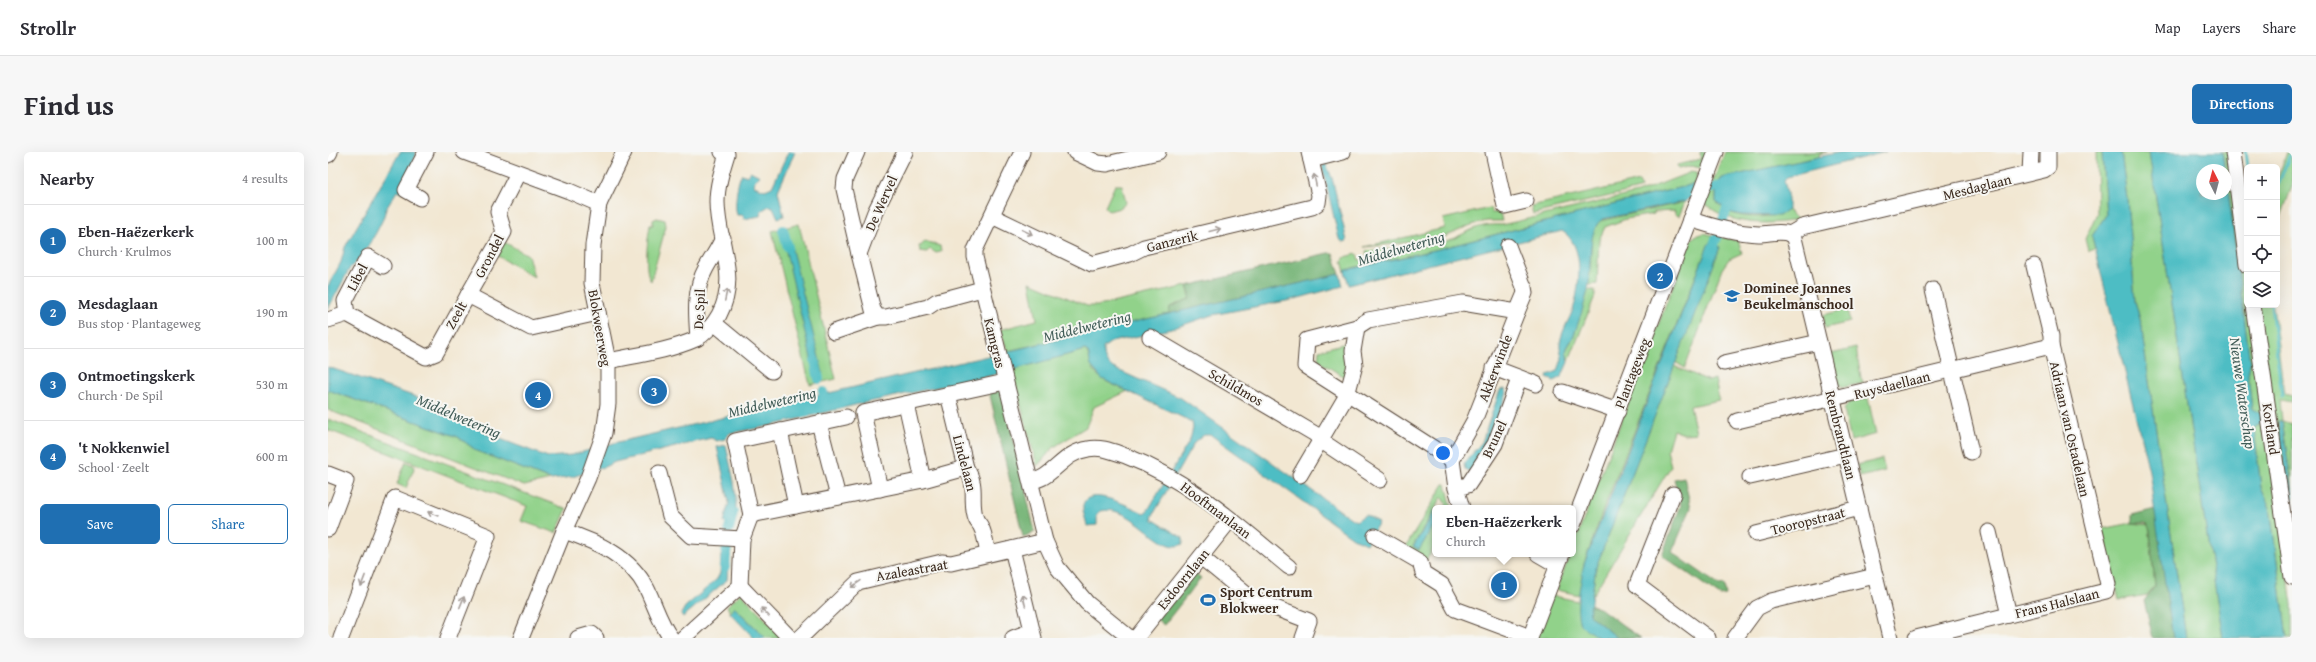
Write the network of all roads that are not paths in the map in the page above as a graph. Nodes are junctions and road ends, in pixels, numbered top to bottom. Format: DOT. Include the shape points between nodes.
graph roads {
  1 [pos="330,152"];
  2 [pos="426,152"];
  3 [pos="464,152"];
  4 [pos="624,152"];
  5 [pos="722,152"];
  6 [pos="857,152"];
  7 [pos="905,152"];
  8 [pos="1022,152"];
  9 [pos="1075,152"];
  10 [pos="1158,152"];
  11 [pos="1343,152"];
  12 [pos="1492,152"];
  13 [pos="1716,152"];
  14 [pos="2031,152"];
  15 [pos="2048,152"];
  16 [pos="2233,152"];
  17 [pos="328,155"];
  18 [pos="1310,156"];
  19 [pos="518,173"];
  20 [pos="2030,173"];
  21 [pos="420,198"];
  22 [pos="1526,201"];
  23 [pos="599,204"];
  24 [pos="992,216"];
  25 [pos="1690,219"];
  26 [pos="1790,234"];
  27 [pos="723,238"];
  28 [pos="2244,241"];
  29 [pos="1508,246"];
  30 [pos="858,254"];
  31 [pos="383,266"];
  32 [pos="2034,266"];
  33 [pos="982,290"];
  34 [pos="1933,290"];
  35 [pos="468,295"];
  36 [pos="2253,308"];
  37 [pos="1517,312"];
  38 [pos="598,313"];
  39 [pos="347,314"];
  40 [pos="878,317"];
  41 [pos="328,320"];
  42 [pos="714,323"];
  43 [pos="1357,327"];
  44 [pos="834,332"];
  45 [pos="1150,337"];
  46 [pos="698,338"];
  47 [pos="1819,342"];
  48 [pos="2051,346"];
  49 [pos="608,361"];
  50 [pos="1724,363"];
  51 [pos="1494,368"];
  52 [pos="1952,370"];
  53 [pos="772,371"];
  54 [pos="1004,378"];
  55 [pos="1519,379"];
  56 [pos="1536,384"];
  57 [pos="1563,392"];
  58 [pos="948,394"];
  59 [pos="1348,395"];
  60 [pos="1833,400"];
  61 [pos="906,404"];
  62 [pos="1618,411"];
  63 [pos="846,417"];
  64 [pos="1737,421"];
  65 [pos="818,423"];
  66 [pos="780,431"];
  67 [pos="1320,440"];
  68 [pos="1971,452"];
  69 [pos="1846,455"];
  70 [pos="1452,460"];
  71 [pos="966,468"];
  72 [pos="659,473"];
  73 [pos="328,474"];
  74 [pos="1300,475"];
  75 [pos="1750,477"];
  76 [pos="923,480"];
  77 [pos="1380,480"];
  78 [pos="1030,482"];
  79 [pos="1456,488"];
  80 [pos="880,489"];
  81 [pos="1673,494"];
  82 [pos="838,497"];
  83 [pos="1461,505"];
  84 [pos="796,506"];
  85 [pos="1859,508"];
  86 [pos="751,515"];
  87 [pos="1576,517"];
  88 [pos="1230,520"];
  89 [pos="328,529"];
  90 [pos="564,531"];
  91 [pos="1989,532"];
  92 [pos="1756,534"];
  93 [pos="1375,536"];
  94 [pos="742,539"];
  95 [pos="1044,541"];
  96 [pos="1012,549"];
  97 [pos="988,554"];
  98 [pos="1201,557"];
  99 [pos="1549,557"];
  100 [pos="1560,560"];
  101 [pos="1289,567"];
  102 [pos="1876,576"];
  103 [pos="2292,577"];
  104 [pos="740,586"];
  105 [pos="2106,591"];
  106 [pos="2008,615"];
  107 [pos="1032,635"];
  108 [pos="1925,637"];
  109 [pos="341,638"];
  110 [pos="448,638"];
  111 [pos="521,638"];
  112 [pos="578,638"];
  113 [pos="596,638"];
  114 [pos="671,638"];
  115 [pos="683,638"];
  116 [pos="790,638"];
  117 [pos="800,638"];
  118 [pos="1013,638"];
  119 [pos="1130,638"];
  120 [pos="1136,638"];
  121 [pos="1302,638"];
  122 [pos="1530,638"];
  123 [pos="1708,638"];
  124 [pos="1735,638"];
  125 [pos="1890,638"];
  1 -- 17 [label="street"];
  2 -- 21 [label="street" via="406,190"];
  3 -- 19 [label="street"];
  4 -- 23 [label="street, Blokweerweg"];
  5 -- 27 [label="street, De Spil" via="727,154 717,202"];
  6 -- 30 [label="street, De Wervel" via="844,179 844,189"];
  7 -- 30 [label="street, De Wervel" via="875,212"];
  8 -- 24 [label="street, Kamgras"];
  9 -- 10 [label="street" via="1098,163 1107,164"];
  11 -- 18 [label="street"];
  12 -- 22 [label="street" via="1505,206"];
  13 -- 25 [label="street"];
  14 -- 20 [label="street, Mesdaglaan"];
  15 -- 20 [label="street, Mesdaglaan" via="2048,167"];
  16 -- 28 [label="street"];
  24 -- 18 [label="street, Ganzerik, one-way" via="1092,264 1130,254 1144,247 1312,207 1318,203 1319,196"];
  19 -- 23 [label="street"];
  19 -- 35 [label="street, Grondel" via="498,212 504,232"];
  20 -- 26 [label="street, Mesdaglaan" via="1802,227"];
  23 -- 38 [label="street, Blokweerweg" via="592,245 592,283"];
  24 -- 33 [label="street, Kamgras" via="975,250"];
  25 -- 26 [label="street, Mesdaglaan" via="1716,228 1741,232"];
  25 -- 62 [label="street, Plantageweg"];
  26 -- 47 [label="street, Rembrandtlaan" via="1794,238"];
  42 -- 27 [label="street, De Spil, one-way" via="727,294 729,279"];
  27 -- 46 [label="street, De Spil" via="706,268 699,288 696,317"];
  29 -- 37 [label="street, Akkerwinde" via="1525,293"];
  30 -- 40 [label="street, De Wervel" via="873,310"];
  31 -- 39 [label="street, Libel" via="368,257 344,301"];
  32 -- 48 [label="street, Adriaan van Ostadelaan" via="2051,336"];
  33 -- 40 [label="street" via="937,301 928,307"];
  33 -- 54 [label="street, Kamgras"];
  34 -- 52 [label="street"];
  35 -- 38 [label="street, Zeelt" via="531,328"];
  35 -- 39 [label="street, Zeelt" via="436,353 426,357"];
  36 -- 103 [label="street, Kortland"];
  37 -- 43 [label="street" via="1463,303 1368,320"];
  37 -- 51 [label="street, Akkerwinde"];
  38 -- 49 [label="street, Blokweerweg"];
  39 -- 41 [label="street"];
  40 -- 44 [label="street"];
  42 -- 46 [label="street, De Spil"];
  42 -- 53 [label="street, De Spil"];
  43 -- 59 [label="street" via="1353,351 1355,365"];
  43 -- 59 [label="street" via="1307,340 1305,366"];
  45 -- 67 [label="street, Schildmos" via="1248,393 1315,434"];
  46 -- 49 [label="street, De Spil" via="680,345"];
  47 -- 50 [label="street"];
  47 -- 60 [label="street, Rembrandtlaan"];
  48 -- 52 [label="street, Ruysdaellaan"];
  48 -- 105 [label="street, Adriaan van Ostadelaan" via="2108,584"];
  49 -- 90 [label="street, Blokweerweg" via="608,404 600,445"];
  51 -- 55 [label="street"];
  51 -- 70 [label="street, Akkerwinde" via="1474,421"];
  52 -- 60 [label="street, Ruysdaellaan"];
  52 -- 68 [label="street"];
  54 -- 58 [label="street"];
  54 -- 78 [label="street, Kamgras"];
  55 -- 56 [label="street"];
  55 -- 79 [label="street, Brunel" via="1495,444 1468,485"];
  57 -- 62 [label="street"];
  58 -- 61 [label="street"];
  58 -- 71 [label="street, Lindelaan"];
  59 -- 67 [label="street"];
  59 -- 70 [label="street"];
  60 -- 64 [label="street, Ruysdaellaan"];
  60 -- 69 [label="street, Rembrandtlaan"];
  61 -- 76 [label="street"];
  61 -- 80 [label="street" via="863,413"];
  62 -- 87 [label="street, Plantageweg"];
  63 -- 65 [label="street"];
  65 -- 66 [label="street"];
  65 -- 82 [label="street"];
  66 -- 84 [label="street"];
  66 -- 86 [label="street" via="735,441"];
  67 -- 74 [label="street"];
  67 -- 77 [label="street, Schildmos"];
  69 -- 75 [label="street"];
  69 -- 85 [label="street, Rembrandtlaan"];
  70 -- 79 [label="street"];
  71 -- 76 [label="street"];
  71 -- 97 [label="street, Lindelaan" via="975,494 973,502 976,520 982,527"];
  72 -- 94 [label="street" via="670,516 691,536"];
  73 -- 89 [label="street" via="346,481"];
  76 -- 80 [label="street"];
  78 -- 88 [label="street, Hooftmanlaan" via="1044,477 1068,456 1088,448 1106,449 1170,476 1193,490"];
  78 -- 95 [label="street, Kamgras"];
  79 -- 83 [label="street"];
  80 -- 82 [label="street"];
  81 -- 123 [label="street" via="1636,585"];
  82 -- 84 [label="street"];
  84 -- 86 [label="street"];
  85 -- 92 [label="street, Tooropstraat"];
  85 -- 102 [label="street, Rembrandtlaan"];
  86 -- 94 [label="street"];
  88 -- 98 [label="street, Esdoornlaan"];
  88 -- 101 [label="street, Hooftmanlaan"];
  90 -- 111 [label="street, Blokweerweg"];
  90 -- 114 [label="street" via="617,554 636,572"];
  91 -- 106 [label="street, Frans Halslaan"];
  93 -- 122 [label="street" via="1420,562 1423,573 1442,585 1455,609"];
  94 -- 104 [label="street"];
  95 -- 96 [label="street, Azaleastraat"];
  95 -- 119 [label="street, Kamgras" via="1057,568 1087,602"];
  96 -- 97 [label="street, Azaleastraat"];
  107 -- 96 [label="street, one-way"];
  97 -- 117 [label="street, Azaleastraat, one-way" via="858,582"];
  98 -- 120 [label="street, Esdoornlaan"];
  98 -- 121 [label="street" via="1252,599 1309,620"];
  99 -- 100 [label="street"];
  100 -- 122 [label="street"];
  102 -- 124 [label="street" via="1772,601 1757,608"];
  102 -- 125 [label="street, Rembrandtlaan"];
  104 -- 115 [label="street"];
  116 -- 104 [label="street, one-way"];
  105 -- 106 [label="street, Frans Halslaan"];
  106 -- 108 [label="street, Frans Halslaan"];
  107 -- 118 [label="street"];
  110 -- 109 [label="street, one-way" via="488,536 395,498"];
  112 -- 113 [label="street" via="592,634"];
}
